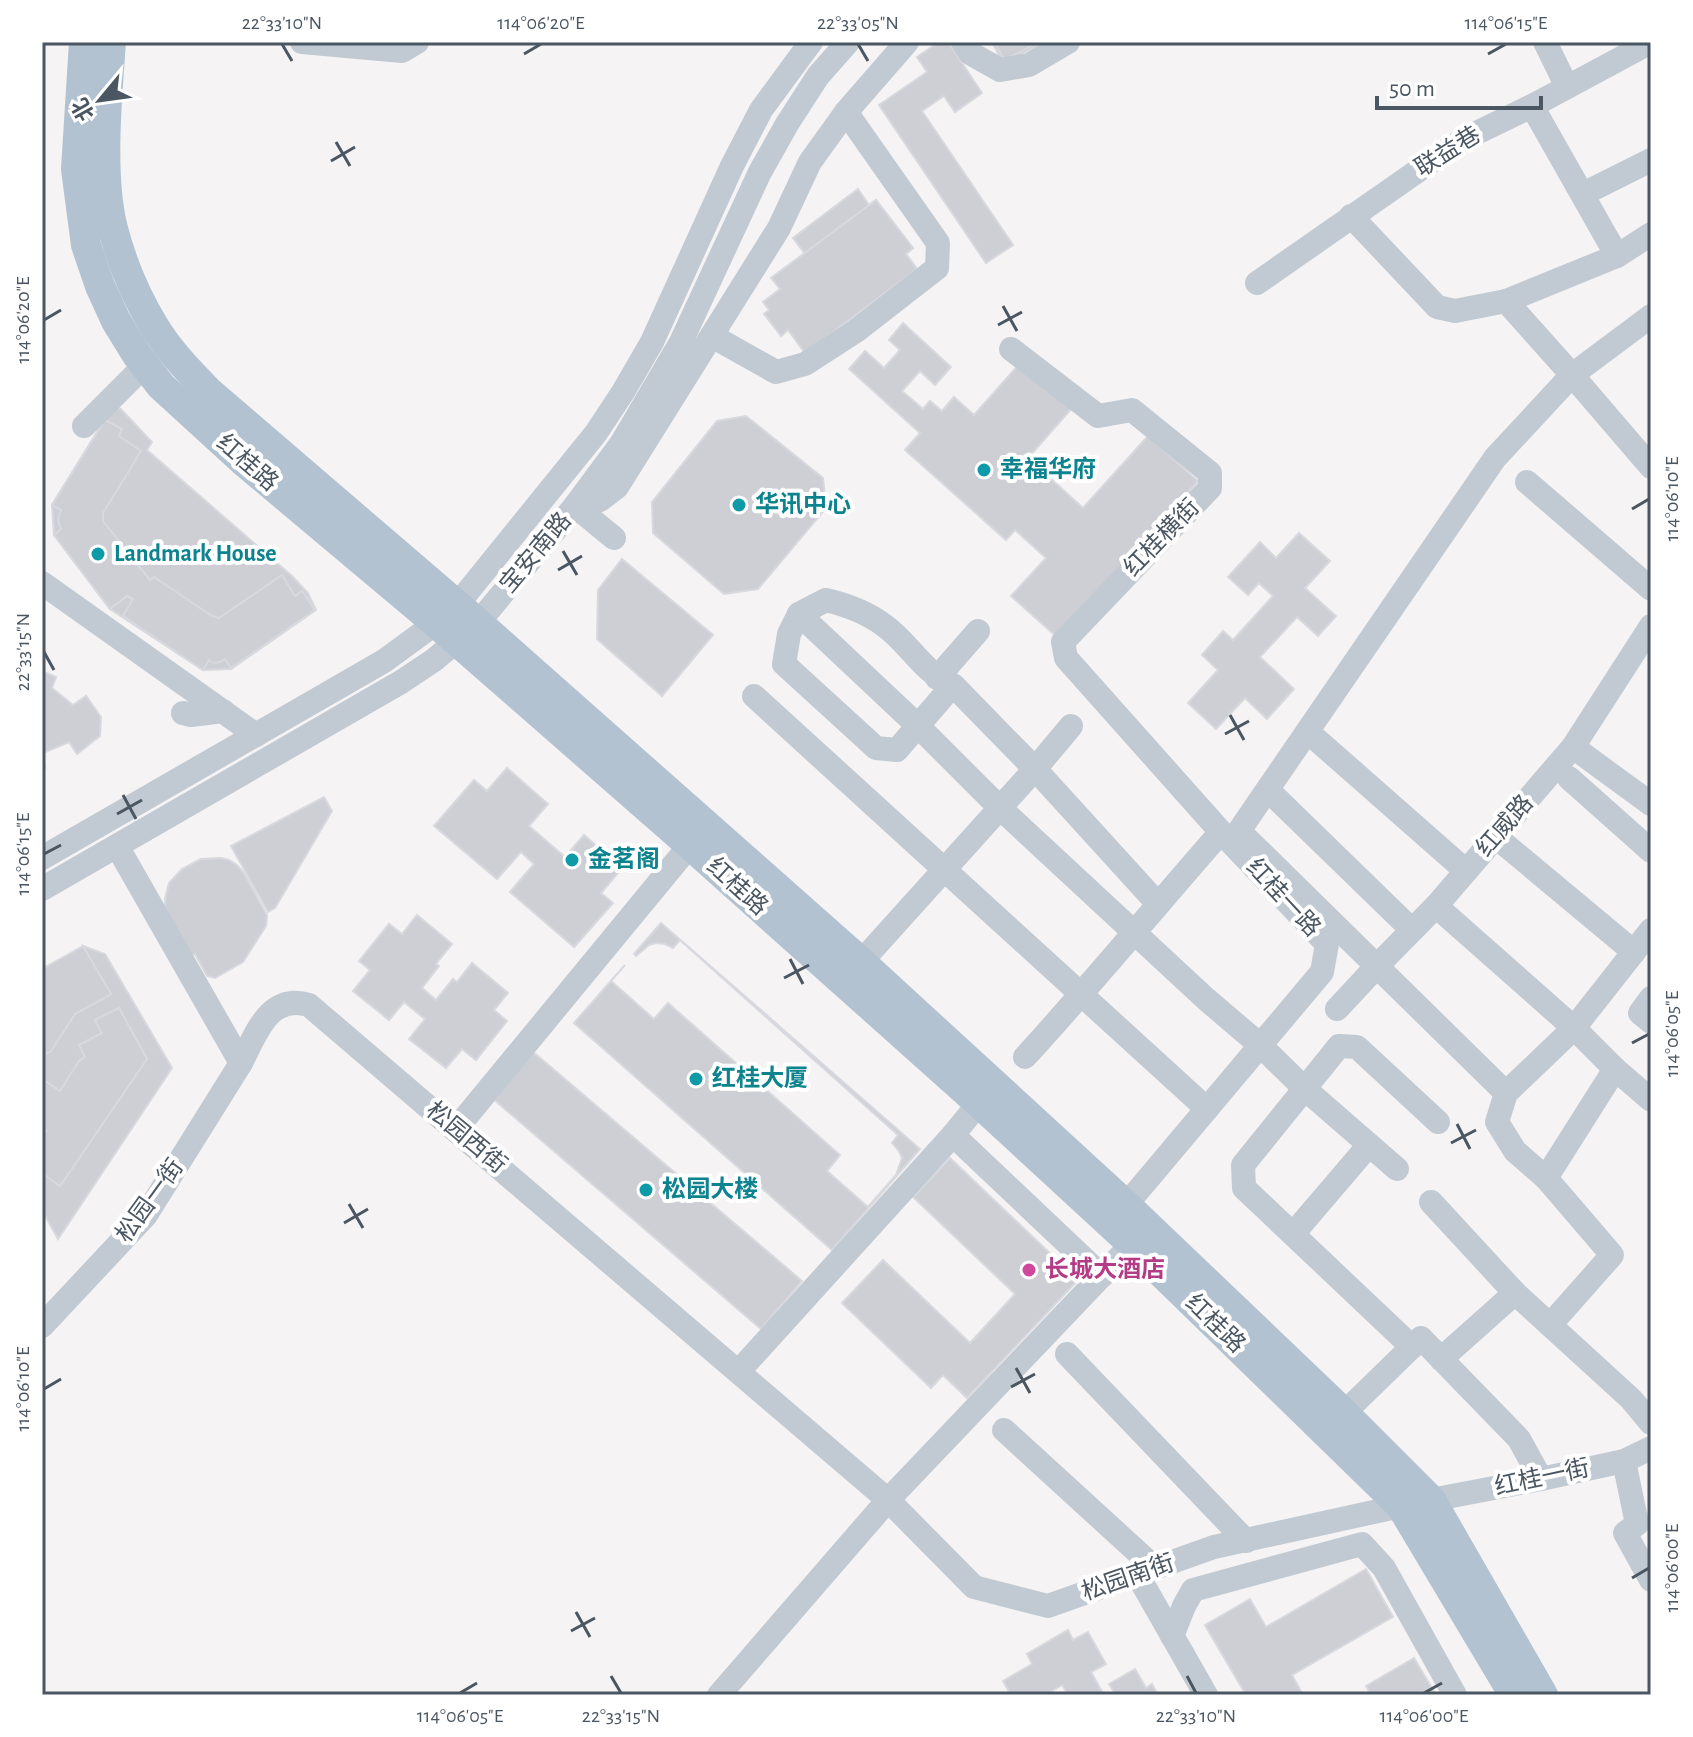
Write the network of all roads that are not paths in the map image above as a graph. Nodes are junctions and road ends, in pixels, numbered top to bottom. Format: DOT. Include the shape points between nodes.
graph roads {
  1 [pos="84,42"];
  2 [pos="111,42"];
  3 [pos="302,42"];
  4 [pos="417,42"];
  5 [pos="811,42"];
  6 [pos="848,42"];
  7 [pos="907,42"];
  8 [pos="963,42"];
  9 [pos="1068,42"];
  10 [pos="1545,42"];
  11 [pos="1651,42"];
  12 [pos="1567,87"];
  13 [pos="1532,106"];
  14 [pos="846,112"];
  15 [pos="1651,160"];
  16 [pos="1583,194"];
  17 [pos="1351,216"];
  18 [pos="1651,234"];
  19 [pos="1617,256"];
  20 [pos="1257,283"];
  21 [pos="1506,301"];
  22 [pos="1651,316"];
  23 [pos="712,336"];
  24 [pos="1011,349"];
  25 [pos="145,365"];
  26 [pos="1572,375"];
  27 [pos="84,426"];
  28 [pos="1651,467"];
  29 [pos="1527,482"];
  30 [pos="575,506"];
  31 [pos="614,538"];
  32 [pos="42,583"];
  33 [pos="1651,589"];
  34 [pos="799,614"];
  35 [pos="457,623"];
  36 [pos="978,631"];
  37 [pos="1648,640"];
  38 [pos="1082,676"];
  39 [pos="945,682"];
  40 [pos="754,696"];
  41 [pos="223,711"];
  42 [pos="183,713"];
  43 [pos="917,725"];
  44 [pos="1071,726"];
  45 [pos="1308,732"];
  46 [pos="256,735"];
  47 [pos="1573,747"];
  48 [pos="1035,769"];
  49 [pos="1569,778"];
  50 [pos="1268,790"];
  51 [pos="1651,804"];
  52 [pos="999,807"];
  53 [pos="1221,832"];
  54 [pos="1496,837"];
  55 [pos="690,845"];
  56 [pos="117,846"];
  57 [pos="1651,851"];
  58 [pos="42,858"];
  59 [pos="945,869"];
  60 [pos="1466,871"];
  61 [pos="42,889"];
  62 [pos="1158,904"];
  63 [pos="1436,906"];
  64 [pos="1412,930"];
  65 [pos="1651,930"];
  66 [pos="1134,931"];
  67 [pos="1634,952"];
  68 [pos="861,962"];
  69 [pos="1377,966"];
  70 [pos="1083,994"];
  71 [pos="1651,998"];
  72 [pos="1337,1009"];
  73 [pos="1651,1022"];
  74 [pos="1574,1028"];
  75 [pos="1260,1045"];
  76 [pos="1025,1057"];
  77 [pos="241,1063"];
  78 [pos="1615,1069"];
  79 [pos="1305,1089"];
  80 [pos="1506,1093"];
  81 [pos="1651,1100"];
  82 [pos="979,1103"];
  83 [pos="1207,1109"];
  84 [pos="1438,1122"];
  85 [pos="456,1129"];
  86 [pos="953,1135"];
  87 [pos="1369,1145"];
  88 [pos="1397,1169"];
  89 [pos="1546,1178"];
  90 [pos="1431,1202"];
  91 [pos="1126,1205"];
  92 [pos="1293,1234"];
  93 [pos="1132,1244"];
  94 [pos="1102,1276"];
  95 [pos="1515,1293"];
  96 [pos="1550,1325"];
  97 [pos="42,1326"];
  98 [pos="1412,1347"];
  99 [pos="1067,1354"];
  100 [pos="1441,1359"];
  101 [pos="739,1371"];
  102 [pos="1344,1413"];
  103 [pos="1651,1423"];
  104 [pos="1004,1430"];
  105 [pos="1651,1448"];
  106 [pos="1624,1461"];
  107 [pos="1541,1479"];
  108 [pos="888,1500"];
  109 [pos="1431,1500"];
  110 [pos="1401,1506"];
  111 [pos="1284,1531"];
  112 [pos="1246,1541"];
  113 [pos="1292,1563"];
  114 [pos="1146,1571"];
  115 [pos="1651,1580"];
  116 [pos="1172,1636"];
  117 [pos="719,1695"];
  118 [pos="1206,1695"];
  119 [pos="1455,1695"];
  120 [pos="1514,1695"];
  121 [pos="1543,1695"];
  1 -- 25 [label="main road, 红桂路" via="76,169 86,245 116,321"];
  2 -- 35 [label="main road, 红桂路" via="106,160 111,222 132,286 155,328 209,392"];
  3 -- 4 [label="street" via="402,51"];
  5 -- 35 [label="street, 宝安南路" via="761,110 652,342 623,392"];
  6 -- 30 [label="street, 宝安南路" via="787,124 681,342 621,444"];
  7 -- 14 [label="street"];
  8 -- 9 [label="street" via="970,53 1000,70 1029,65"];
  10 -- 12 [label="street"];
  11 -- 12 [label="street, 联益巷"];
  12 -- 13 [label="street, 联益巷"];
  13 -- 16 [label="street"];
  13 -- 17 [label="street, 联益巷" via="1462,140"];
  14 -- 23 [label="street" via="810,162 779,228"];
  14 -- 23 [label="street" via="938,243 937,268 805,364 776,372"];
  15 -- 16 [label="street"];
  16 -- 19 [label="street"];
  17 -- 20 [label="street, 联益巷"];
  17 -- 21 [label="street" via="1437,307 1455,311"];
  18 -- 19 [label="street"];
  19 -- 21 [label="street"];
  21 -- 26 [label="street"];
  22 -- 26 [label="street"];
  23 -- 30 [label="street" via="617,487 600,500"];
  24 -- 38 [label="street, 红桂横街" via="1098,416 1132,410 1210,473 1210,488 1063,642 1066,658"];
  25 -- 27 [label="street"];
  25 -- 35 [label="main road, 红桂路" via="192,416"];
  26 -- 28 [label="street"];
  26 -- 45 [label="street" via="1495,458"];
  29 -- 33 [label="street"];
  30 -- 31 [label="street"];
  30 -- 35 [label="street, 宝安南路"];
  32 -- 41 [label="street"];
  34 -- 39 [label="street" via="826,600 848,605 886,626"];
  34 -- 43 [label="street"];
  34 -- 43 [label="street" via="784,664 876,748 897,750"];
  35 -- 46 [label="street, 宝安南路"];
  35 -- 55 [label="main road, 红桂路"];
  35 -- 56 [label="street, 宝安南路" via="434,660 401,682"];
  35 -- 68 [label="main road, 红桂路"];
  36 -- 39 [label="street"];
  37 -- 47 [label="street, 红威路"];
  38 -- 53 [label="street, 红桂一路"];
  39 -- 43 [label="street"];
  39 -- 48 [label="street"];
  40 -- 59 [label="street"];
  41 -- 42 [label="street"];
  41 -- 46 [label="street"];
  43 -- 52 [label="street"];
  44 -- 48 [label="street"];
  45 -- 50 [label="street"];
  45 -- 60 [label="street"];
  46 -- 58 [label="street, 宝安南路"];
  47 -- 51 [label="street"];
  47 -- 54 [label="street, 红威路"];
  48 -- 52 [label="street"];
  48 -- 62 [label="street"];
  49 -- 57 [label="street"];
  50 -- 64 [label="street"];
  50 -- 69 [label="street" via="1239,831"];
  52 -- 59 [label="street"];
  52 -- 66 [label="street"];
  53 -- 62 [label="street"];
  53 -- 75 [label="street, 红桂一路" via="1327,944 1322,972"];
  54 -- 60 [label="street, 红威路"];
  54 -- 67 [label="street"];
  55 -- 82 [label="main road, 红桂路"];
  55 -- 85 [label="street"];
  56 -- 61 [label="street, 宝安南路"];
  56 -- 77 [label="street"];
  59 -- 68 [label="street"];
  59 -- 70 [label="street"];
  60 -- 63 [label="street, 红威路"];
  62 -- 66 [label="street"];
  63 -- 64 [label="street, 红威路"];
  63 -- 74 [label="street"];
  64 -- 69 [label="street, 红威路"];
  65 -- 67 [label="street"];
  66 -- 70 [label="street"];
  66 -- 75 [label="street"];
  67 -- 74 [label="street"];
  68 -- 91 [label="main road, 红桂路"];
  69 -- 72 [label="street, 红威路"];
  69 -- 80 [label="street"];
  70 -- 76 [label="street"];
  70 -- 83 [label="street"];
  71 -- 73 [label="street" via="1640,1013"];
  74 -- 78 [label="street"];
  74 -- 80 [label="street"];
  75 -- 79 [label="street"];
  75 -- 83 [label="street, 红桂一路"];
  77 -- 85 [label="street, 松园西街" via="270,1013 286,1003 309,1005"];
  77 -- 97 [label="street, 松园一街" via="146,1215"];
  78 -- 81 [label="street"];
  78 -- 89 [label="street"];
  79 -- 84 [label="street" via="1339,1046 1357,1047"];
  79 -- 87 [label="street"];
  79 -- 92 [label="street" via="1243,1165 1244,1188"];
  80 -- 89 [label="street" via="1497,1122 1515,1151"];
  82 -- 86 [label="street"];
  82 -- 93 [label="main road, 红桂路"];
  83 -- 91 [label="street, 红桂一路"];
  85 -- 101 [label="street, 松园西街"];
  86 -- 94 [label="street"];
  86 -- 101 [label="street"];
  87 -- 88 [label="street"];
  87 -- 92 [label="street"];
  89 -- 96 [label="street" via="1612,1255"];
  90 -- 95 [label="street"];
  91 -- 102 [label="main road, 红桂路"];
  92 -- 98 [label="street"];
  93 -- 94 [label="street"];
  93 -- 110 [label="main road, 红桂路"];
  94 -- 108 [label="street"];
  95 -- 96 [label="street"];
  95 -- 100 [label="street"];
  96 -- 103 [label="street"];
  98 -- 100 [label="street" via="1421,1338"];
  98 -- 102 [label="street"];
  99 -- 112 [label="street"];
  100 -- 107 [label="street" via="1519,1439"];
  101 -- 108 [label="street, 松园西街"];
  102 -- 109 [label="main road, 红桂路"];
  104 -- 114 [label="street"];
  105 -- 106 [label="street, 红桂一街"];
  106 -- 107 [label="street, 红桂一街"];
  106 -- 115 [label="street" via="1637,1524 1625,1533"];
  107 -- 109 [label="street, 红桂一街"];
  108 -- 114 [label="street, 松园南街" via="974,1587 1048,1606"];
  108 -- 117 [label="street"];
  109 -- 121 [label="main road, 红桂路"];
  110 -- 111 [label="street, 松园南街"];
  110 -- 120 [label="main road, 红桂路"];
  111 -- 112 [label="street, 松园南街"];
  111 -- 113 [label="street"];
  112 -- 114 [label="street, 松园南街"];
  113 -- 116 [label="street" via="1193,1590"];
  113 -- 119 [label="street" via="1362,1544 1384,1568"];
  114 -- 116 [label="street"];
  116 -- 118 [label="street"];
}
